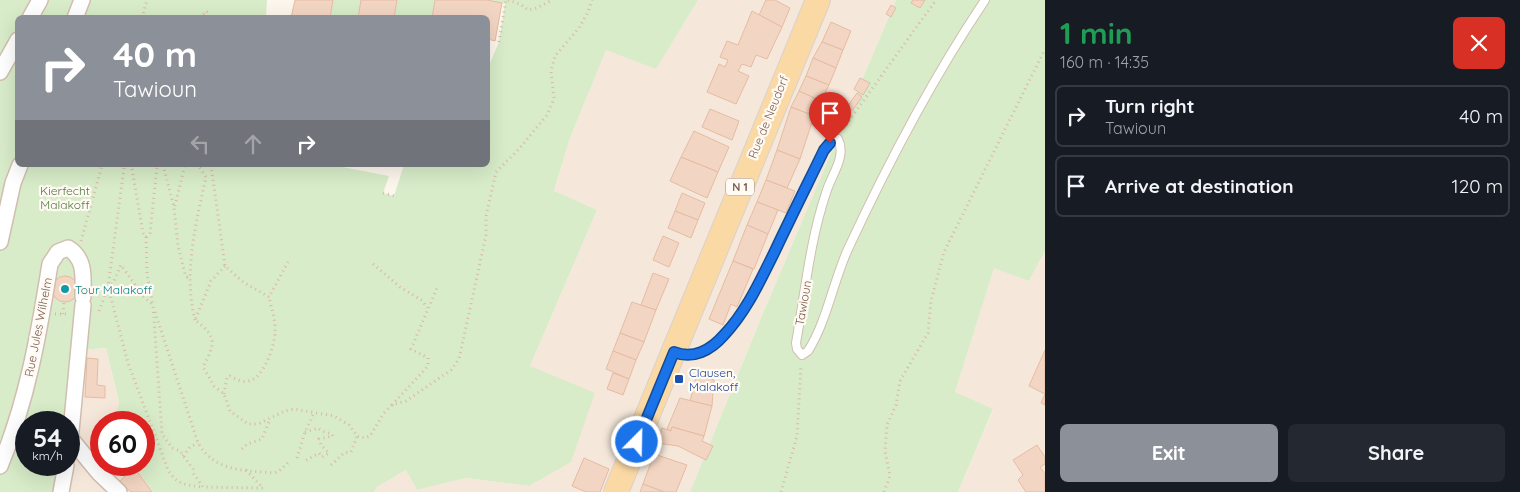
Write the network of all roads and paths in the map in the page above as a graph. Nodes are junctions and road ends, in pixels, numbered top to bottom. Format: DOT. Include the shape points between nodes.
graph roads {
  1 [pos="40,0"];
  2 [pos="82,0"];
  3 [pos="147,0"];
  4 [pos="507,0"];
  5 [pos="552,0"];
  6 [pos="592,0"];
  7 [pos="818,0"];
  8 [pos="936,0"];
  9 [pos="985,0"];
  10 [pos="32,15"];
  11 [pos="76,15"];
  12 [pos="143,15"];
  13 [pos="499,42"];
  14 [pos="15,45"];
  15 [pos="1045,49"];
  16 [pos="0,72"];
  17 [pos="838,139"];
  18 [pos="19,167"];
  19 [pos="101,167"];
  20 [pos="125,167"];
  21 [pos="130,167"];
  22 [pos="159,167"];
  23 [pos="163,167"];
  24 [pos="184,167"];
  25 [pos="199,167"];
  26 [pos="211,167"];
  27 [pos="206,177"];
  28 [pos="213,177"];
  29 [pos="383,193"];
  30 [pos="395,196"];
  31 [pos="174,207"];
  32 [pos="146,237"];
  33 [pos="81,240"];
  34 [pos="0,242"];
  35 [pos="288,262"];
  36 [pos="373,264"];
  37 [pos="225,266"];
  38 [pos="191,274"];
  39 [pos="108,287"];
  40 [pos="437,288"];
  41 [pos="269,297"];
  42 [pos="64,302"];
  43 [pos="153,306"];
  44 [pos="427,308"];
  45 [pos="52,313"];
  46 [pos="63,314"];
  47 [pos="70,314"];
  48 [pos="97,316"];
  49 [pos="195,320"];
  50 [pos="674,352"];
  51 [pos="802,355"];
  52 [pos="224,394"];
  53 [pos="392,405"];
  54 [pos="20,411"];
  55 [pos="73,411"];
  56 [pos="314,413"];
  57 [pos="271,418"];
  58 [pos="15,427"];
  59 [pos="305,432"];
  60 [pos="357,436"];
  61 [pos="198,443"];
  62 [pos="242,449"];
  63 [pos="80,455"];
  64 [pos="184,456"];
  65 [pos="297,458"];
  66 [pos="290,461"];
  67 [pos="305,462"];
  68 [pos="331,465"];
  69 [pos="0,466"];
  70 [pos="245,470"];
  71 [pos="64,476"];
  72 [pos="203,487"];
  73 [pos="61,492"];
  74 [pos="119,492"];
  75 [pos="616,492"];
  76 [pos="781,492"];
  77 [pos="884,492"];
  1 -- 10 [label="street"];
  2 -- 11 [label="street"];
  3 -- 12 [label="path"];
  4 -- 5 [label="path" via="528,10"];
  4 -- 13 [label="path"];
  6 -- 53 [label="path" via="579,28 555,56 551,71 554,99 547,115 496,172 459,359 451,370 406,400"];
  7 -- 50 [label="main road, Rue de Neudorf / N 1"];
  8 -- 17 [label="path" via="843,127"];
  9 -- 51 [label="lane, Tawioun" via="921,104 877,187 845,257 813,344"];
  14 -- 16 [label="street"];
  15 -- 77 [label="path" via="944,252 933,293 928,333 900,381 896,405 887,425 885,452 890,476"];
  17 -- 50 [label="lane" via="824,150 755,291 724,335 696,355 684,356"];
  17 -- 51 [label="lane, Tawioun" via="841,157 818,218 796,343"];
  18 -- 34 [label="street"];
  19 -- 33 [label="path"];
  20 -- 39 [label="path"];
  21 -- 32 [label="path"];
  22 -- 32 [label="path" via="150,233"];
  23 -- 31 [label="path"];
  24 -- 31 [label="path"];
  25 -- 27 [label="path"];
  26 -- 28 [label="path"];
  27 -- 28 [label="path" via="210,173"];
  27 -- 38 [label="path" via="196,223"];
  28 -- 37 [label="path"];
  29 -- 30 [label="path"];
  31 -- 38 [label="path" via="185,274 187,277"];
  32 -- 43 [label="path" via="147,274"];
  35 -- 41 [label="path"];
  36 -- 44 [label="path" via="423,301"];
  37 -- 41 [label="path" via="243,282"];
  37 -- 49 [label="path" via="211,281"];
  38 -- 49 [label="path"];
  39 -- 43 [label="path" via="121,265"];
  39 -- 48 [label="path"];
  39 -- 72 [label="path" via="128,363 168,470 173,479 182,484"];
  40 -- 44 [label="path"];
  41 -- 52 [label="path" via="276,331 271,354 251,381 227,377"];
  42 -- 46 [label="path"];
  43 -- 61 [label="path"];
  43 -- 64 [label="path" via="162,434 172,448"];
  44 -- 53 [label="path" via="411,350 428,358 428,366"];
  45 -- 46 [label="path"];
  46 -- 47 [label="path"];
  49 -- 52 [label="path" via="208,330 212,338 212,348 203,367 214,386"];
  50 -- 75 [label="main road, Rue de Neudorf / N 1"];
  51 -- 76 [label="path" via="797,436"];
  52 -- 57 [label="path" via="230,411 243,422 258,424"];
  53 -- 60 [label="path" via="370,436"];
  54 -- 55 [label="street, Rue Jules Wilhelm" via="30,375 50,264 58,252 68,248 78,253 84,269"];
  56 -- 57 [label="path" via="294,409"];
  56 -- 59 [label="path"];
  56 -- 60 [label="path" via="334,416 349,425"];
  57 -- 62 [label="path" via="262,439"];
  58 -- 69 [label="street, Rue Jules Wilhelm"];
  59 -- 65 [label="path"];
  59 -- 67 [label="path" via="318,428 333,436 319,439 329,453 322,457 319,453"];
  60 -- 68 [label="path" via="351,452 344,453"];
  61 -- 64 [label="path" via="190,447"];
  61 -- 70 [label="path" via="213,462"];
  63 -- 74 [label="street"];
  64 -- 72 [label="path"];
  66 -- 70 [label="path" via="274,473"];
  70 -- 72 [label="path" via="263,488"];
  71 -- 73 [label="street"];
}
